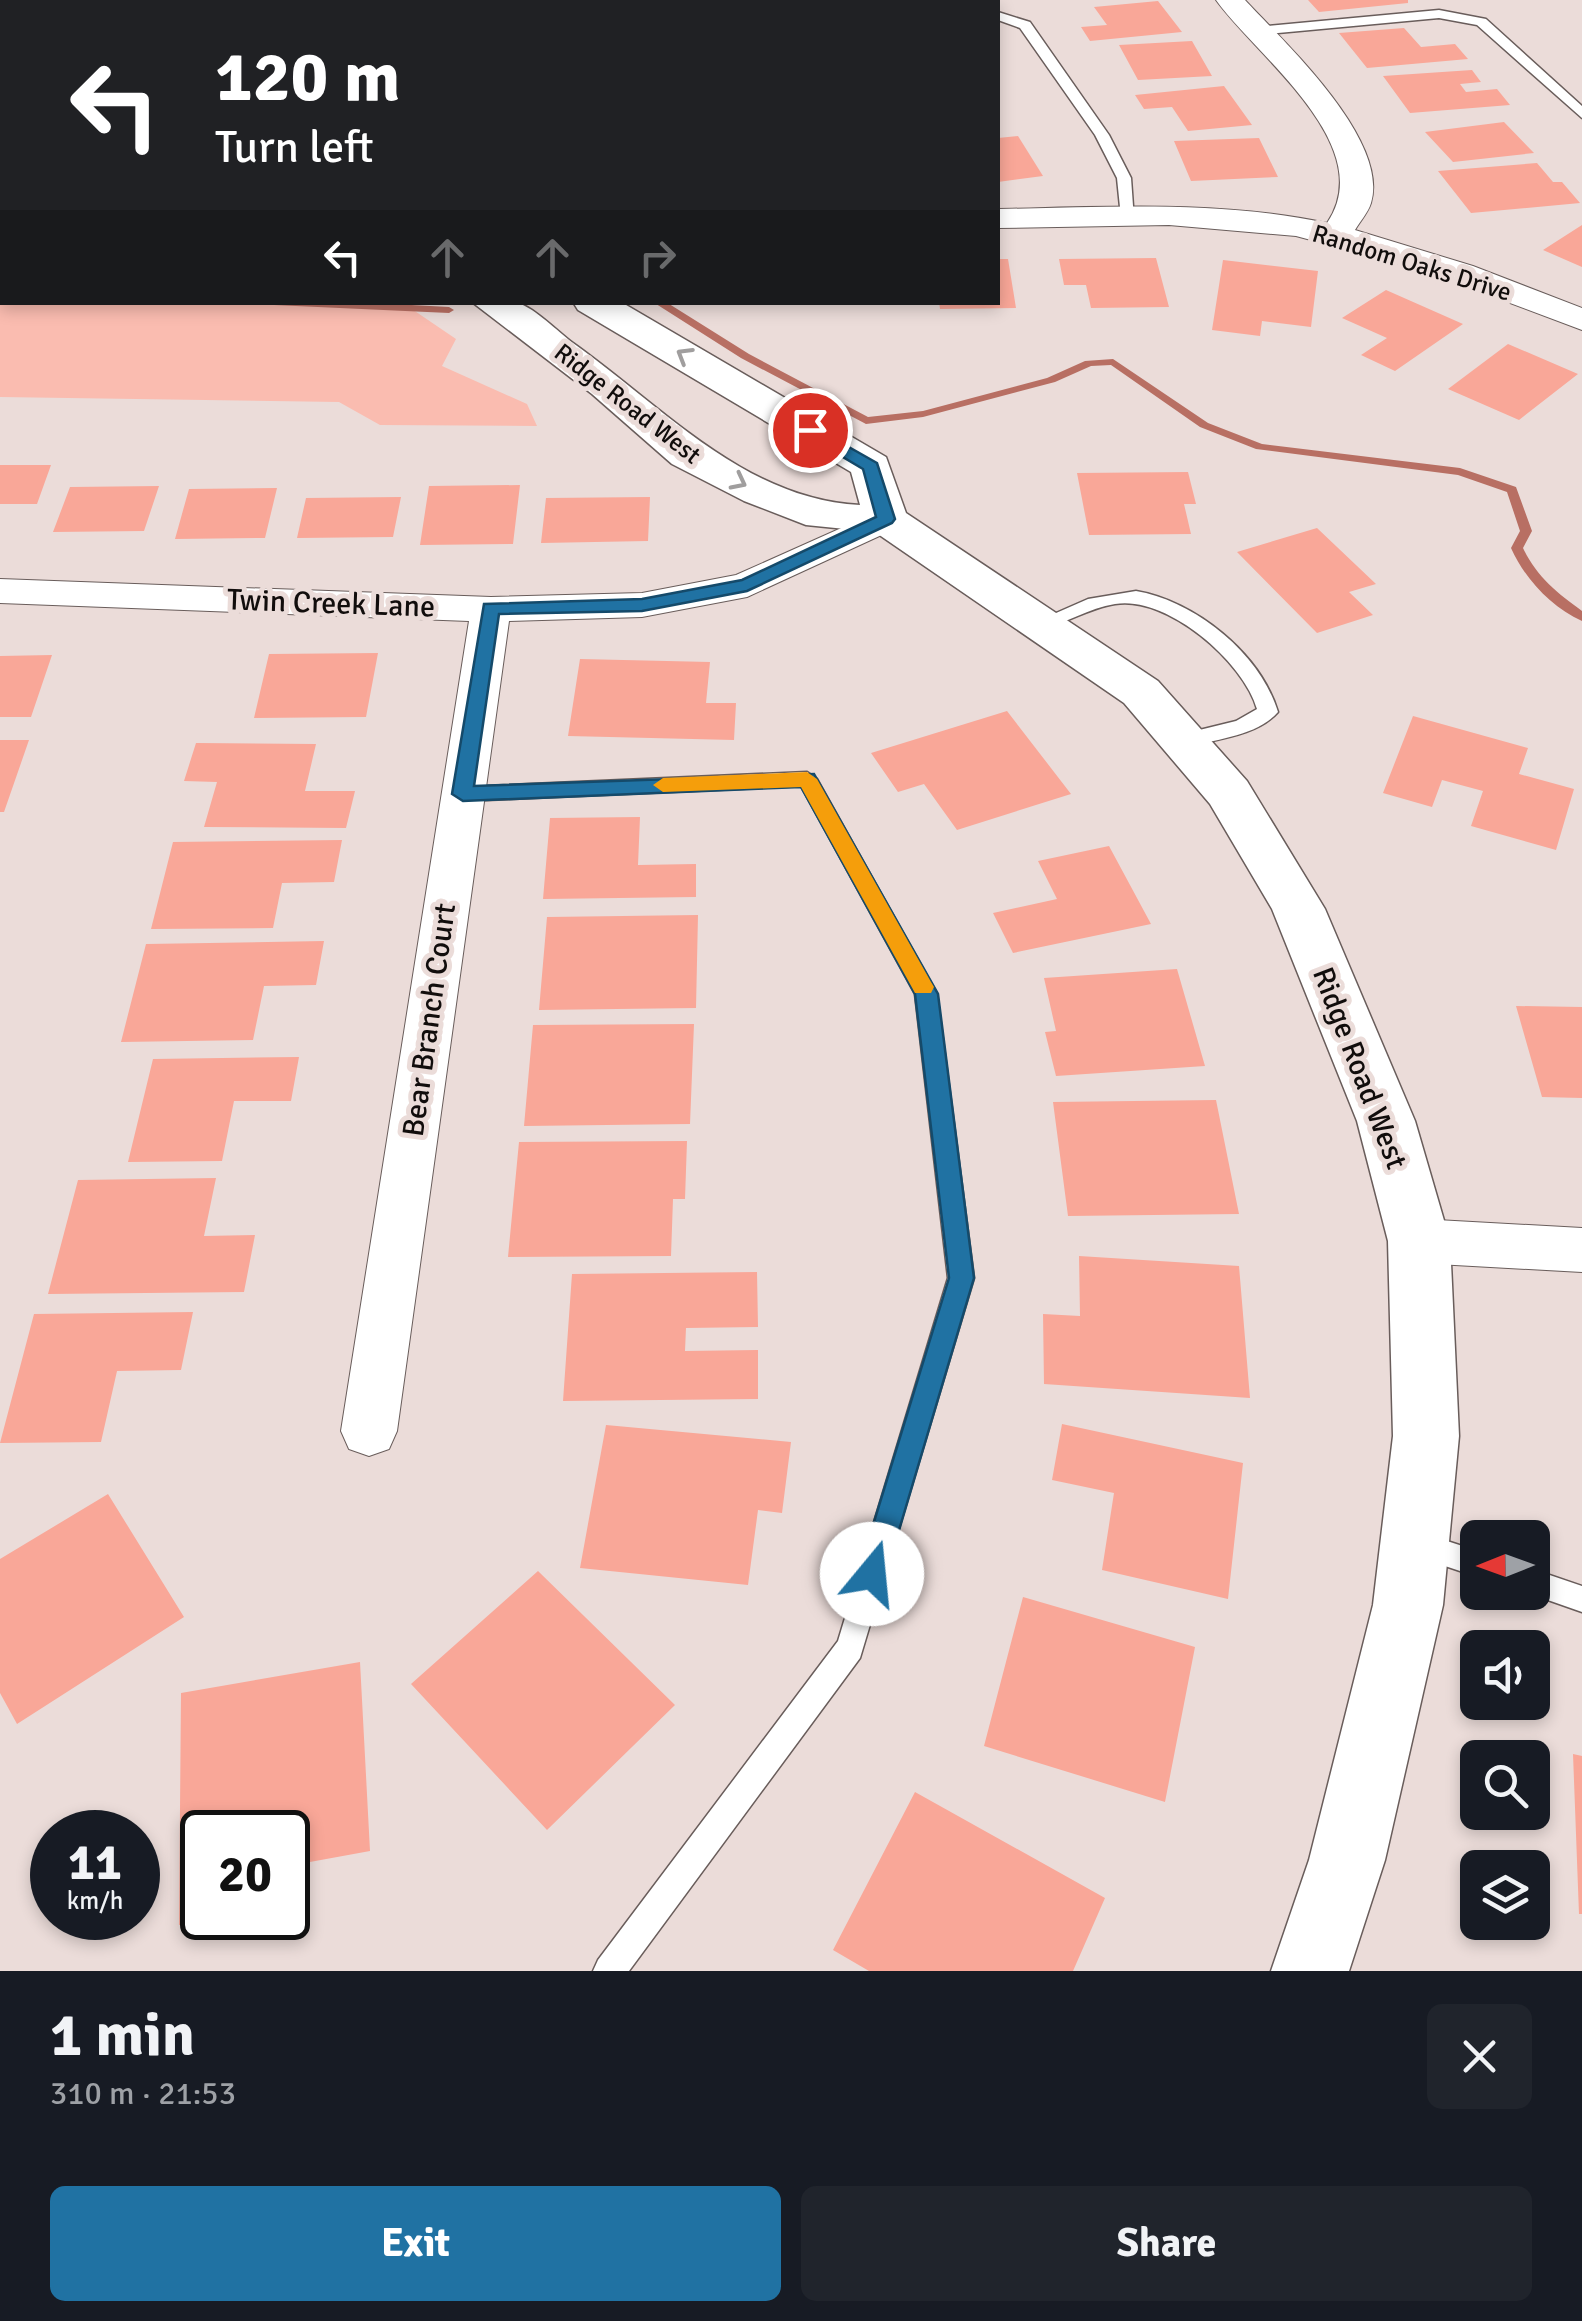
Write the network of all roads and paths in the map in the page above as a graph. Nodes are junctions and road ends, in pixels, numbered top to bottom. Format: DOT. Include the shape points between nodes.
graph roads {
  1 [pos="1230,0"];
  2 [pos="1000,17"];
  3 [pos="1256,32"];
  4 [pos="1582,114"];
  5 [pos="1129,217"];
  6 [pos="1000,219"];
  7 [pos="1336,234"];
  8 [pos="494,305"];
  9 [pos="597,305"];
  10 [pos="1582,320"];
  11 [pos="886,519"];
  12 [pos="0,591"];
  13 [pos="491,608"];
  14 [pos="1041,624"];
  15 [pos="1186,740"];
  16 [pos="463,794"];
  17 [pos="1419,1242"];
  18 [pos="1582,1250"];
  19 [pos="369,1431"];
  20 [pos="1415,1544"];
  21 [pos="1460,1558"];
  22 [pos="1550,1588"];
  23 [pos="1582,1598"];
  24 [pos="1328,1964"];
  25 [pos="609,1971"];
  1 -- 3 [label="street"];
  2 -- 5 [label="lane" via="1025,25 1102,135 1124,178"];
  3 -- 4 [label="lane" via="1439,14 1481,22"];
  3 -- 7 [label="street" via="1342,133 1356,200"];
  5 -- 6 [label="street, Random Oaks Drive"];
  5 -- 7 [label="street, Random Oaks Drive" via="1198,217"];
  7 -- 10 [label="street, Random Oaks Drive" via="1480,278"];
  8 -- 11 [label="street, Ridge Road West, one-way" via="606,385 687,455 822,516"];
  11 -- 9 [label="street, Ridge Road West, one-way" via="871,466"];
  11 -- 13 [label="street, Twin Creek Lane" via="747,585 642,605"];
  11 -- 14 [label="street, Ridge Road West"];
  12 -- 13 [label="street, Twin Creek Lane"];
  13 -- 16 [label="street, Bear Branch Court"];
  14 -- 15 [label="street, Ridge Road West" via="1141,692"];
  14 -- 15 [label="lane" via="1099,600 1151,596 1188,614 1261,684 1268,712"];
  15 -- 17 [label="street, Ridge Road West" via="1230,794 1298,910 1386,1121"];
  16 -- 19 [label="street, Bear Branch Court"];
  16 -- 25 [label="lane" via="807,779 926,994 962,1278 850,1648"];
  17 -- 18 [label="street"];
  17 -- 20 [label="street, Ridge Road West" via="1426,1436"];
  20 -- 21 [label="lane"];
  20 -- 24 [label="street, Ridge Road West" via="1408,1606"];
  22 -- 23 [label="lane"];
}
